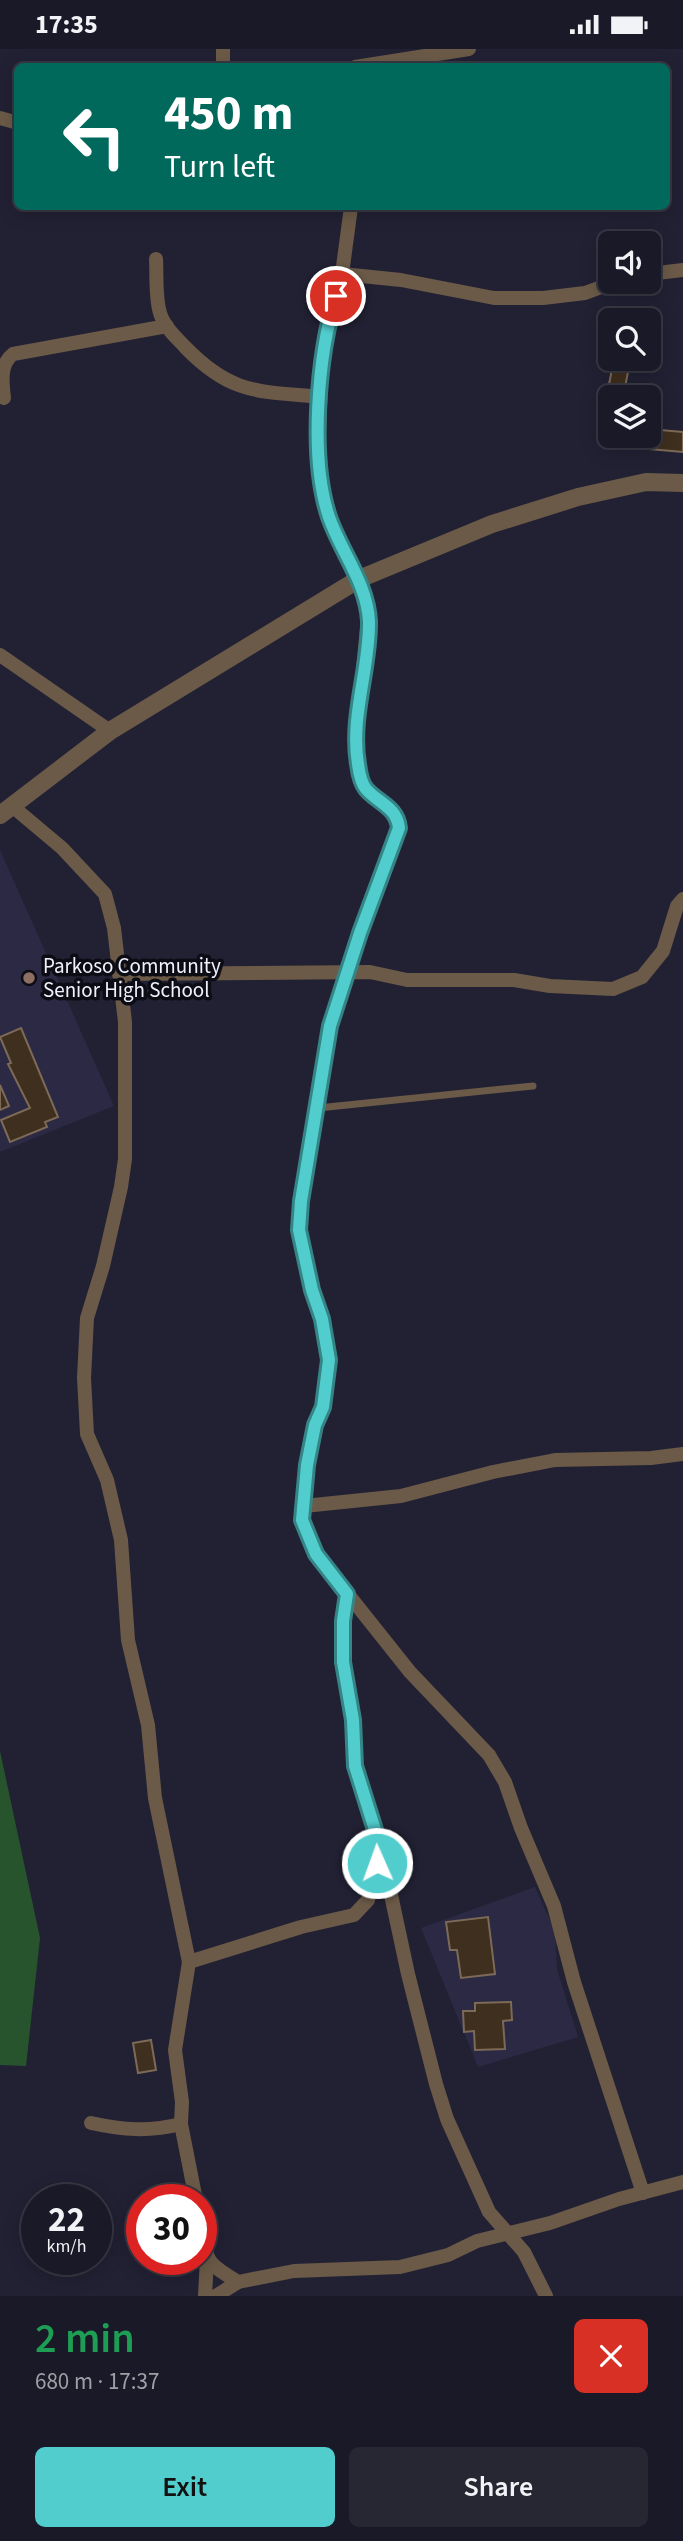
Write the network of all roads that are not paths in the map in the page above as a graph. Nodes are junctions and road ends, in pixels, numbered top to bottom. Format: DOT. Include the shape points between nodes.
graph roads {
  1 [pos="469,49"];
  2 [pos="381,63"];
  3 [pos="351,210"];
  4 [pos="156,259"];
  5 [pos="683,270"];
  6 [pos="661,273"];
  7 [pos="342,274"];
  8 [pos="598,288"];
  9 [pos="167,326"];
  10 [pos="320,397"];
  11 [pos="4,398"];
  12 [pos="683,483"];
  13 [pos="359,579"];
  14 [pos="0,655"];
  15 [pos="110,731"];
  16 [pos="6,810"];
  17 [pos="683,899"];
  18 [pos="346,971"];
  19 [pos="120,974"];
  20 [pos="533,1086"];
  21 [pos="318,1108"];
  22 [pos="683,1454"];
  23 [pos="303,1506"];
  24 [pos="347,1594"];
  25 [pos="381,1849"];
  26 [pos="189,1962"];
  27 [pos="91,2123"];
  28 [pos="181,2124"];
  29 [pos="193,2184"];
  30 [pos="682,2185"];
  31 [pos="643,2193"];
  32 [pos="509,2232"];
  33 [pos="217,2269"];
  34 [pos="206,2275"];
  35 [pos="238,2283"];
  36 [pos="205,2296"];
  37 [pos="216,2296"];
  38 [pos="546,2296"];
  1 -- 2 [label="street"];
  3 -- 7 [label="street"];
  4 -- 9 [label="street" via="159,310"];
  5 -- 6 [label="street"];
  7 -- 8 [label="street" via="494,298 543,298"];
  7 -- 10 [label="street" via="324,348"];
  9 -- 10 [label="street" via="198,360 234,385"];
  9 -- 11 [label="street" via="13,354 2,365"];
  10 -- 13 [label="street" via="320,478 329,517"];
  12 -- 13 [label="street" via="646,482 578,496 492,524"];
  13 -- 15 [label="street"];
  13 -- 18 [label="street" via="369,622 357,763 363,785 394,811 399,828"];
  14 -- 15 [label="street"];
  15 -- 16 [label="street"];
  16 -- 19 [label="street" via="62,848 105,894"];
  17 -- 18 [label="street" via="656,960 642,977 613,989 514,980 407,980"];
  18 -- 19 [label="street"];
  18 -- 21 [label="street" via="322,1063"];
  19 -- 26 [label="street" via="125,1022 125,1159 87,1318 87,1434 107,1480 121,1540 128,1640 148,1725 155,1798"];
  20 -- 21 [label="lane"];
  21 -- 23 [label="street" via="299,1230 329,1360"];
  22 -- 23 [label="street" via="555,1460 401,1496"];
  23 -- 24 [label="street" via="302,1520 316,1554"];
  24 -- 25 [label="street" via="343,1662 355,1766"];
  24 -- 31 [label="street" via="410,1672 489,1755 505,1782 554,1906"];
  25 -- 26 [label="street" via="368,1900 354,1915"];
  25 -- 32 [label="street" via="398,1935 447,2119 489,2212"];
  26 -- 28 [label="street" via="175,2050"];
  27 -- 28 [label="street" via="127,2130"];
  28 -- 29 [label="street"];
  30 -- 31 [label="street"];
  31 -- 32 [label="street"];
  32 -- 35 [label="street" via="400,2267 294,2271"];
  32 -- 38 [label="street"];
  33 -- 35 [label="street"];
  34 -- 36 [label="street"];
  35 -- 37 [label="street"];
}
